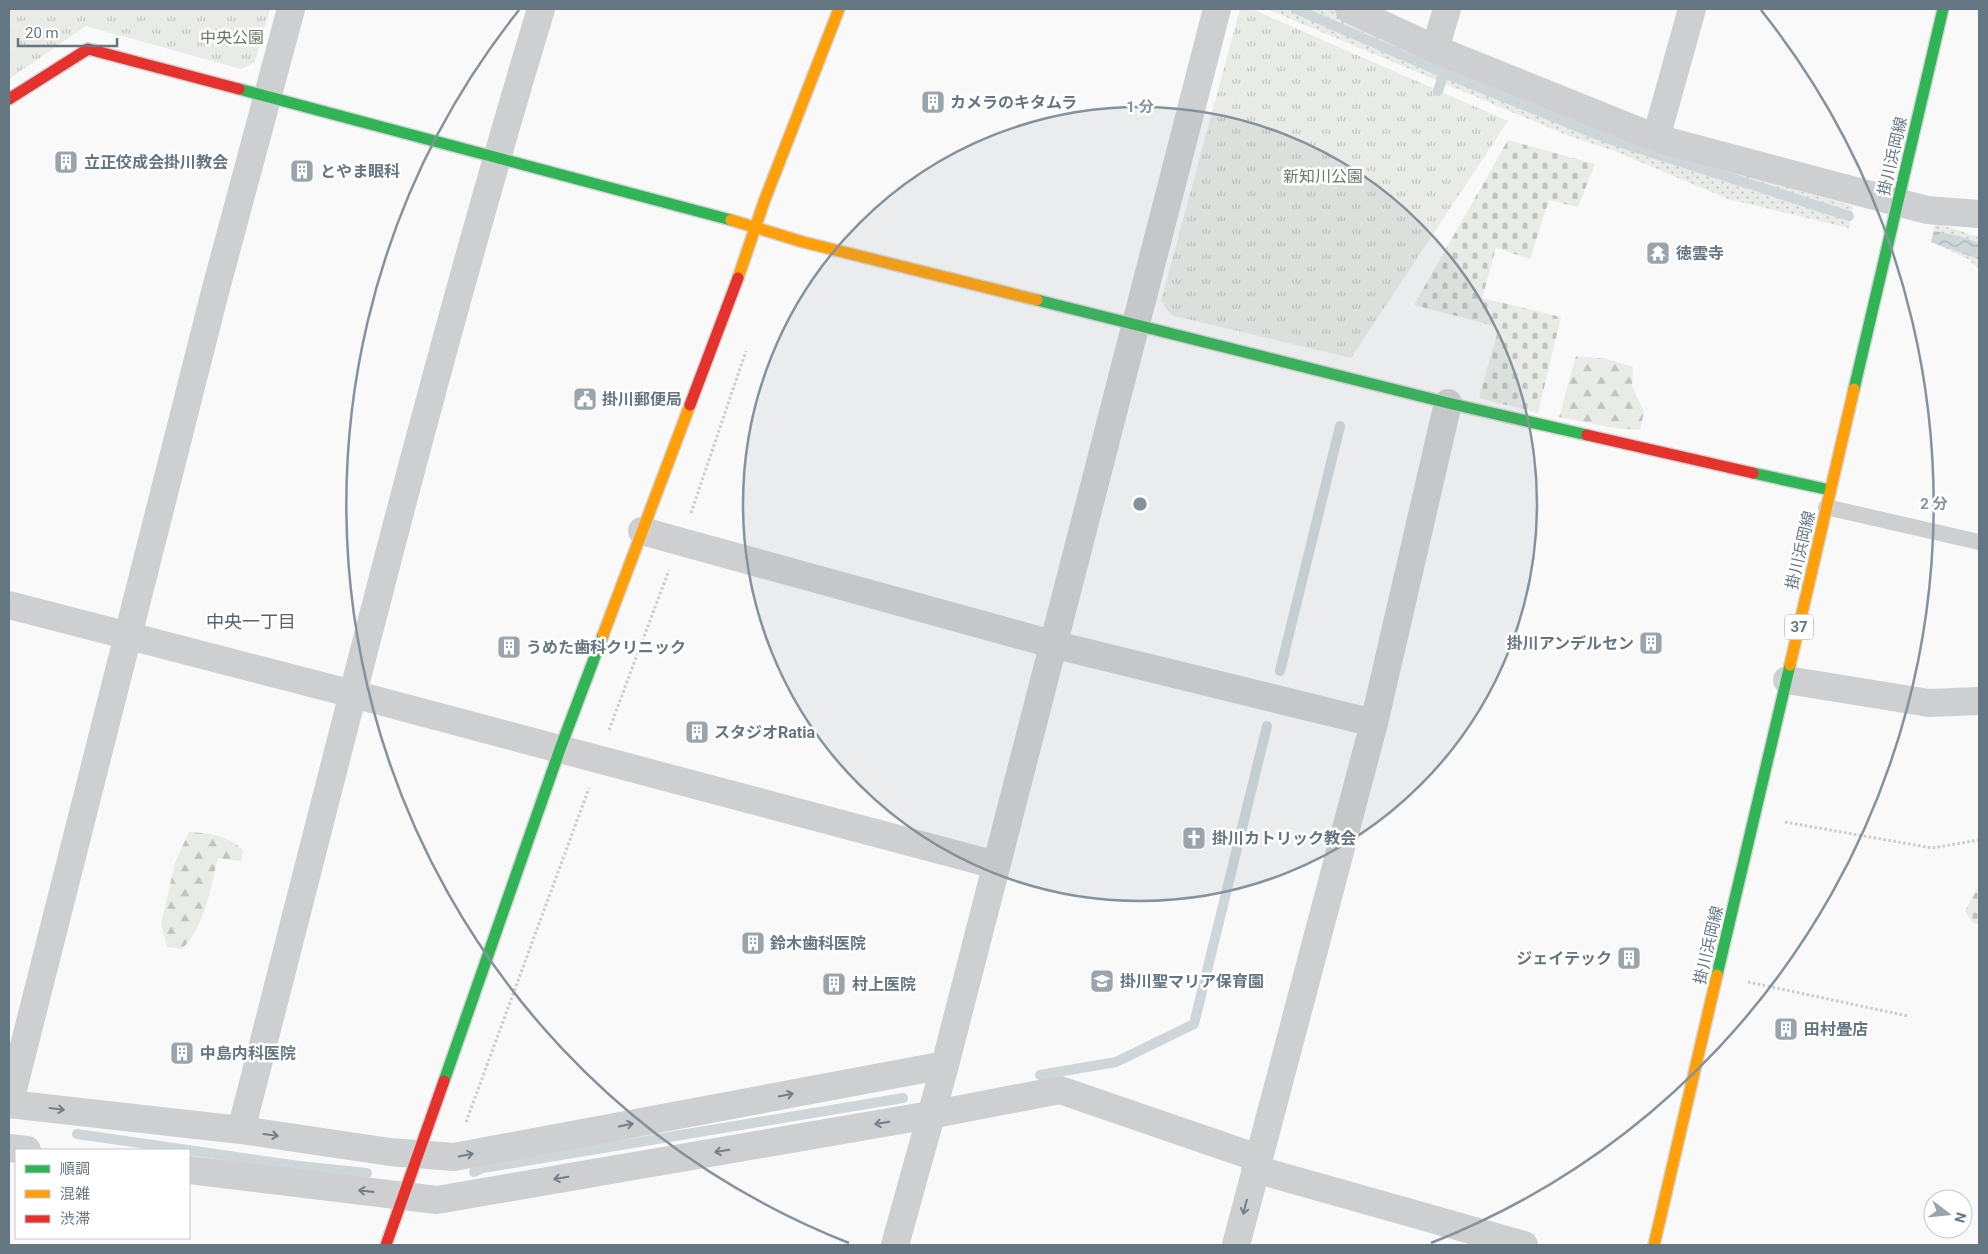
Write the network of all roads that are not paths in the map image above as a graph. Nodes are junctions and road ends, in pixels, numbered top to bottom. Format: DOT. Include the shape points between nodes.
graph roads {
  1 [pos="291,9"];
  2 [pos="540,9"];
  3 [pos="839,9"];
  4 [pos="1217,9"];
  5 [pos="1349,9"];
  6 [pos="1447,9"];
  7 [pos="1692,9"];
  8 [pos="1943,9"];
  9 [pos="1435,49"];
  10 [pos="266,96"];
  11 [pos="9,99"];
  12 [pos="1656,138"];
  13 [pos="496,157"];
  14 [pos="1898,202"];
  15 [pos="1979,214"];
  16 [pos="757,227"];
  17 [pos="1136,323"];
  18 [pos="1448,403"];
  19 [pos="1830,490"];
  20 [pos="1826,506"];
  21 [pos="642,531"];
  22 [pos="1979,542"];
  23 [pos="9,605"];
  24 [pos="128,637"];
  25 [pos="1052,644"];
  26 [pos="1787,680"];
  27 [pos="354,694"];
  28 [pos="1979,701"];
  29 [pos="1374,723"];
  30 [pos="560,749"];
  31 [pos="996,865"];
  32 [pos="945,1065"];
  33 [pos="9,1104"];
  34 [pos="930,1115"];
  35 [pos="241,1130"];
  36 [pos="418,1154"];
  37 [pos="1256,1163"];
  38 [pos="190,1170"];
  39 [pos="404,1196"];
  40 [pos="386,1245"];
  41 [pos="895,1245"];
  42 [pos="1236,1245"];
  43 [pos="1524,1245"];
  44 [pos="1654,1245"];
  1 -- 10 [label="street"];
  2 -- 13 [label="street"];
  3 -- 16 [label="street"];
  4 -- 17 [label="street"];
  5 -- 9 [label="street"];
  6 -- 9 [label="street"];
  7 -- 12 [label="street"];
  8 -- 14 [label="street, 掛川浜岡線 / 37"];
  9 -- 12 [label="street"];
  10 -- 11 [label="street" via="88,49"];
  10 -- 13 [label="street"];
  10 -- 24 [label="street"];
  12 -- 14 [label="street"];
  13 -- 16 [label="street"];
  13 -- 27 [label="street"];
  14 -- 15 [label="street" via="1927,210"];
  14 -- 19 [label="street, 掛川浜岡線 / 37"];
  16 -- 17 [label="street" via="803,242"];
  16 -- 21 [label="street"];
  17 -- 18 [label="street"];
  17 -- 25 [label="street"];
  18 -- 19 [label="street"];
  18 -- 29 [label="street"];
  19 -- 20 [label="street, 掛川浜岡線 / 37"];
  20 -- 22 [label="lane"];
  20 -- 26 [label="street, 掛川浜岡線 / 37"];
  21 -- 25 [label="street"];
  21 -- 30 [label="street"];
  23 -- 24 [label="street"];
  24 -- 27 [label="street"];
  24 -- 33 [label="street"];
  25 -- 29 [label="street"];
  25 -- 31 [label="street"];
  26 -- 28 [label="street" via="1929,703"];
  26 -- 44 [label="street, 掛川浜岡線 / 37"];
  27 -- 30 [label="street"];
  27 -- 35 [label="street"];
  29 -- 37 [label="street"];
  30 -- 31 [label="street"];
  30 -- 36 [label="street"];
  31 -- 32 [label="street"];
  32 -- 34 [label="street"];
  36 -- 32 [label="street, one-way" via="454,1157"];
  33 -- 35 [label="street, one-way"];
  34 -- 37 [label="street" via="1060,1090"];
  34 -- 39 [label="street, one-way" via="437,1200"];
  34 -- 41 [label="street"];
  35 -- 36 [label="street, one-way"];
  36 -- 39 [label="street"];
  37 -- 42 [label="street, one-way"];
  37 -- 43 [label="street"];
  39 -- 38 [label="street, one-way"];
  39 -- 40 [label="street"];
}
